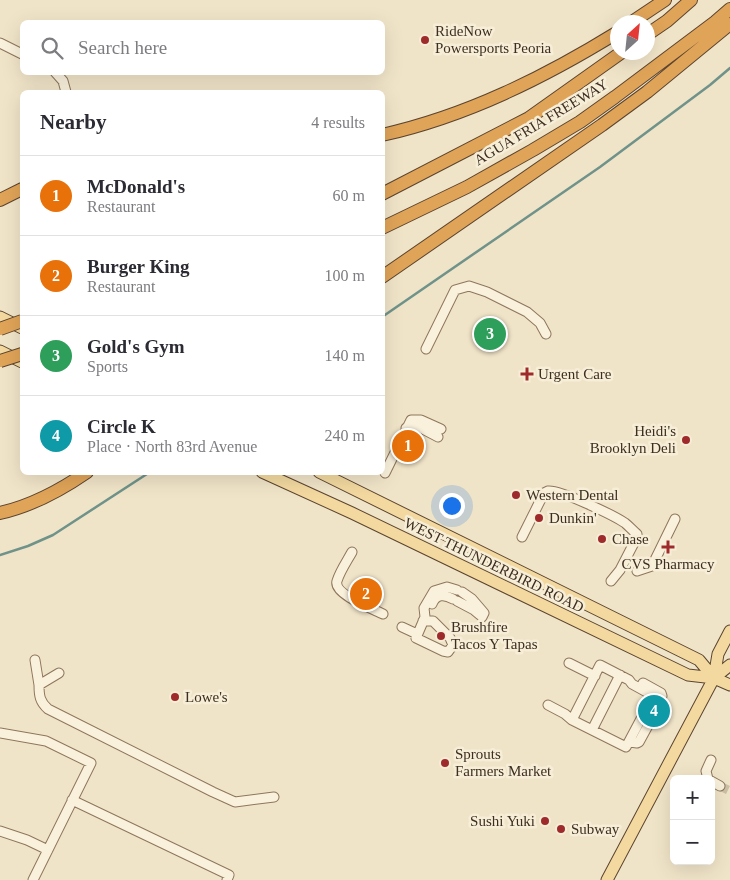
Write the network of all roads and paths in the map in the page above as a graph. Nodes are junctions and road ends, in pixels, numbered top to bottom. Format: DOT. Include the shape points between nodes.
graph roads {
  1 [pos="666,0"];
  2 [pos="691,0"];
  3 [pos="730,9"];
  4 [pos="643,15"];
  5 [pos="730,24"];
  6 [pos="655,29"];
  7 [pos="610,37"];
  8 [pos="0,43"];
  9 [pos="20,53"];
  10 [pos="611,60"];
  11 [pos="58,75"];
  12 [pos="65,90"];
  13 [pos="385,134"];
  14 [pos="20,190"];
  15 [pos="385,192"];
  16 [pos="0,200"];
  17 [pos="385,226"];
  18 [pos="385,275"];
  19 [pos="0,317"];
  20 [pos="20,322"];
  21 [pos="20,327"];
  22 [pos="0,329"];
  23 [pos="546,334"];
  24 [pos="426,349"];
  25 [pos="0,350"];
  26 [pos="20,355"];
  27 [pos="0,361"];
  28 [pos="20,361"];
  29 [pos="439,433"];
  30 [pos="385,473"];
  31 [pos="83,475"];
  32 [pos="269,475"];
  33 [pos="325,475"];
  34 [pos="0,513"];
  35 [pos="674,519"];
  36 [pos="522,537"];
  37 [pos="352,552"];
  38 [pos="637,571"];
  39 [pos="611,581"];
  40 [pos="457,595"];
  41 [pos="383,614"];
  42 [pos="424,619"];
  43 [pos="402,627"];
  44 [pos="730,631"];
  45 [pos="416,634"];
  46 [pos="35,660"];
  47 [pos="569,663"];
  48 [pos="730,665"];
  49 [pos="59,673"];
  50 [pos="620,675"];
  51 [pos="595,676"];
  52 [pos="714,678"];
  53 [pos="629,680"];
  54 [pos="39,685"];
  55 [pos="730,685"];
  56 [pos="660,702"];
  57 [pos="548,705"];
  58 [pos="572,720"];
  59 [pos="651,720"];
  60 [pos="592,730"];
  61 [pos="0,732"];
  62 [pos="628,745"];
  63 [pos="711,760"];
  64 [pos="707,775"];
  65 [pos="274,798"];
  66 [pos="72,800"];
  67 [pos="0,831"];
  68 [pos="48,850"];
  69 [pos="228,878"];
  70 [pos="33,880"];
  71 [pos="607,880"];
  1 -- 4 [label="highway"];
  2 -- 6 [label="highway"];
  3 -- 17 [label="highway, AGUA FRIA FREEWAY" via="580,122 466,186"];
  5 -- 18 [label="highway" via="602,125"];
  7 -- 13 [label="highway" via="496,98 431,122"];
  8 -- 9 [label="street"];
  10 -- 15 [label="highway, AGUA FRIA FREEWAY" via="530,118"];
  11 -- 12 [label="street"];
  14 -- 16 [label="highway"];
  19 -- 21 [label="main road"];
  20 -- 22 [label="highway, bridge"];
  23 -- 24 [label="street" via="527,312 469,286 455,290"];
  25 -- 28 [label="main road"];
  26 -- 27 [label="highway, bridge"];
  29 -- 30 [label="street" via="417,426 406,428"];
  31 -- 34 [label="highway" via="39,500"];
  32 -- 52 [label="main road, WEST THUNDERBIRD ROAD" via="688,675"];
  33 -- 52 [label="main road, WEST THUNDERBIRD ROAD" via="699,660"];
  35 -- 38 [label="street" via="652,566"];
  36 -- 39 [label="street" via="548,490 591,506 637,534 620,570"];
  37 -- 41 [label="street" via="337,580 337,587 342,593"];
  40 -- 42 [label="street" via="447,587 434,591 424,608"];
  42 -- 45 [label="street"];
  42 -- 45 [label="street" via="433,621 453,641 452,648 448,652 443,651 416,638"];
  43 -- 45 [label="street"];
  44 -- 52 [label="main road" via="718,654"];
  46 -- 54 [label="street"];
  47 -- 51 [label="street"];
  48 -- 52 [label="main road"];
  49 -- 54 [label="street"];
  50 -- 51 [label="street" via="600,665"];
  50 -- 53 [label="street"];
  50 -- 60 [label="street"];
  51 -- 58 [label="street"];
  52 -- 55 [label="main road, WEST THUNDERBIRD ROAD"];
  52 -- 71 [label="main road"];
  53 -- 56 [label="street" via="634,679 658,690 662,696"];
  53 -- 62 [label="street" via="652,695"];
  54 -- 65 [label="street" via="40,697 48,710 213,792 235,802"];
  57 -- 58 [label="street"];
  58 -- 60 [label="street"];
  59 -- 62 [label="street" via="640,742"];
  60 -- 62 [label="street"];
  61 -- 66 [label="street" via="46,741 91,763"];
  63 -- 64 [label="street"];
  66 -- 68 [label="street"];
  66 -- 69 [label="street"];
  67 -- 68 [label="street"];
  68 -- 70 [label="street"];
}
